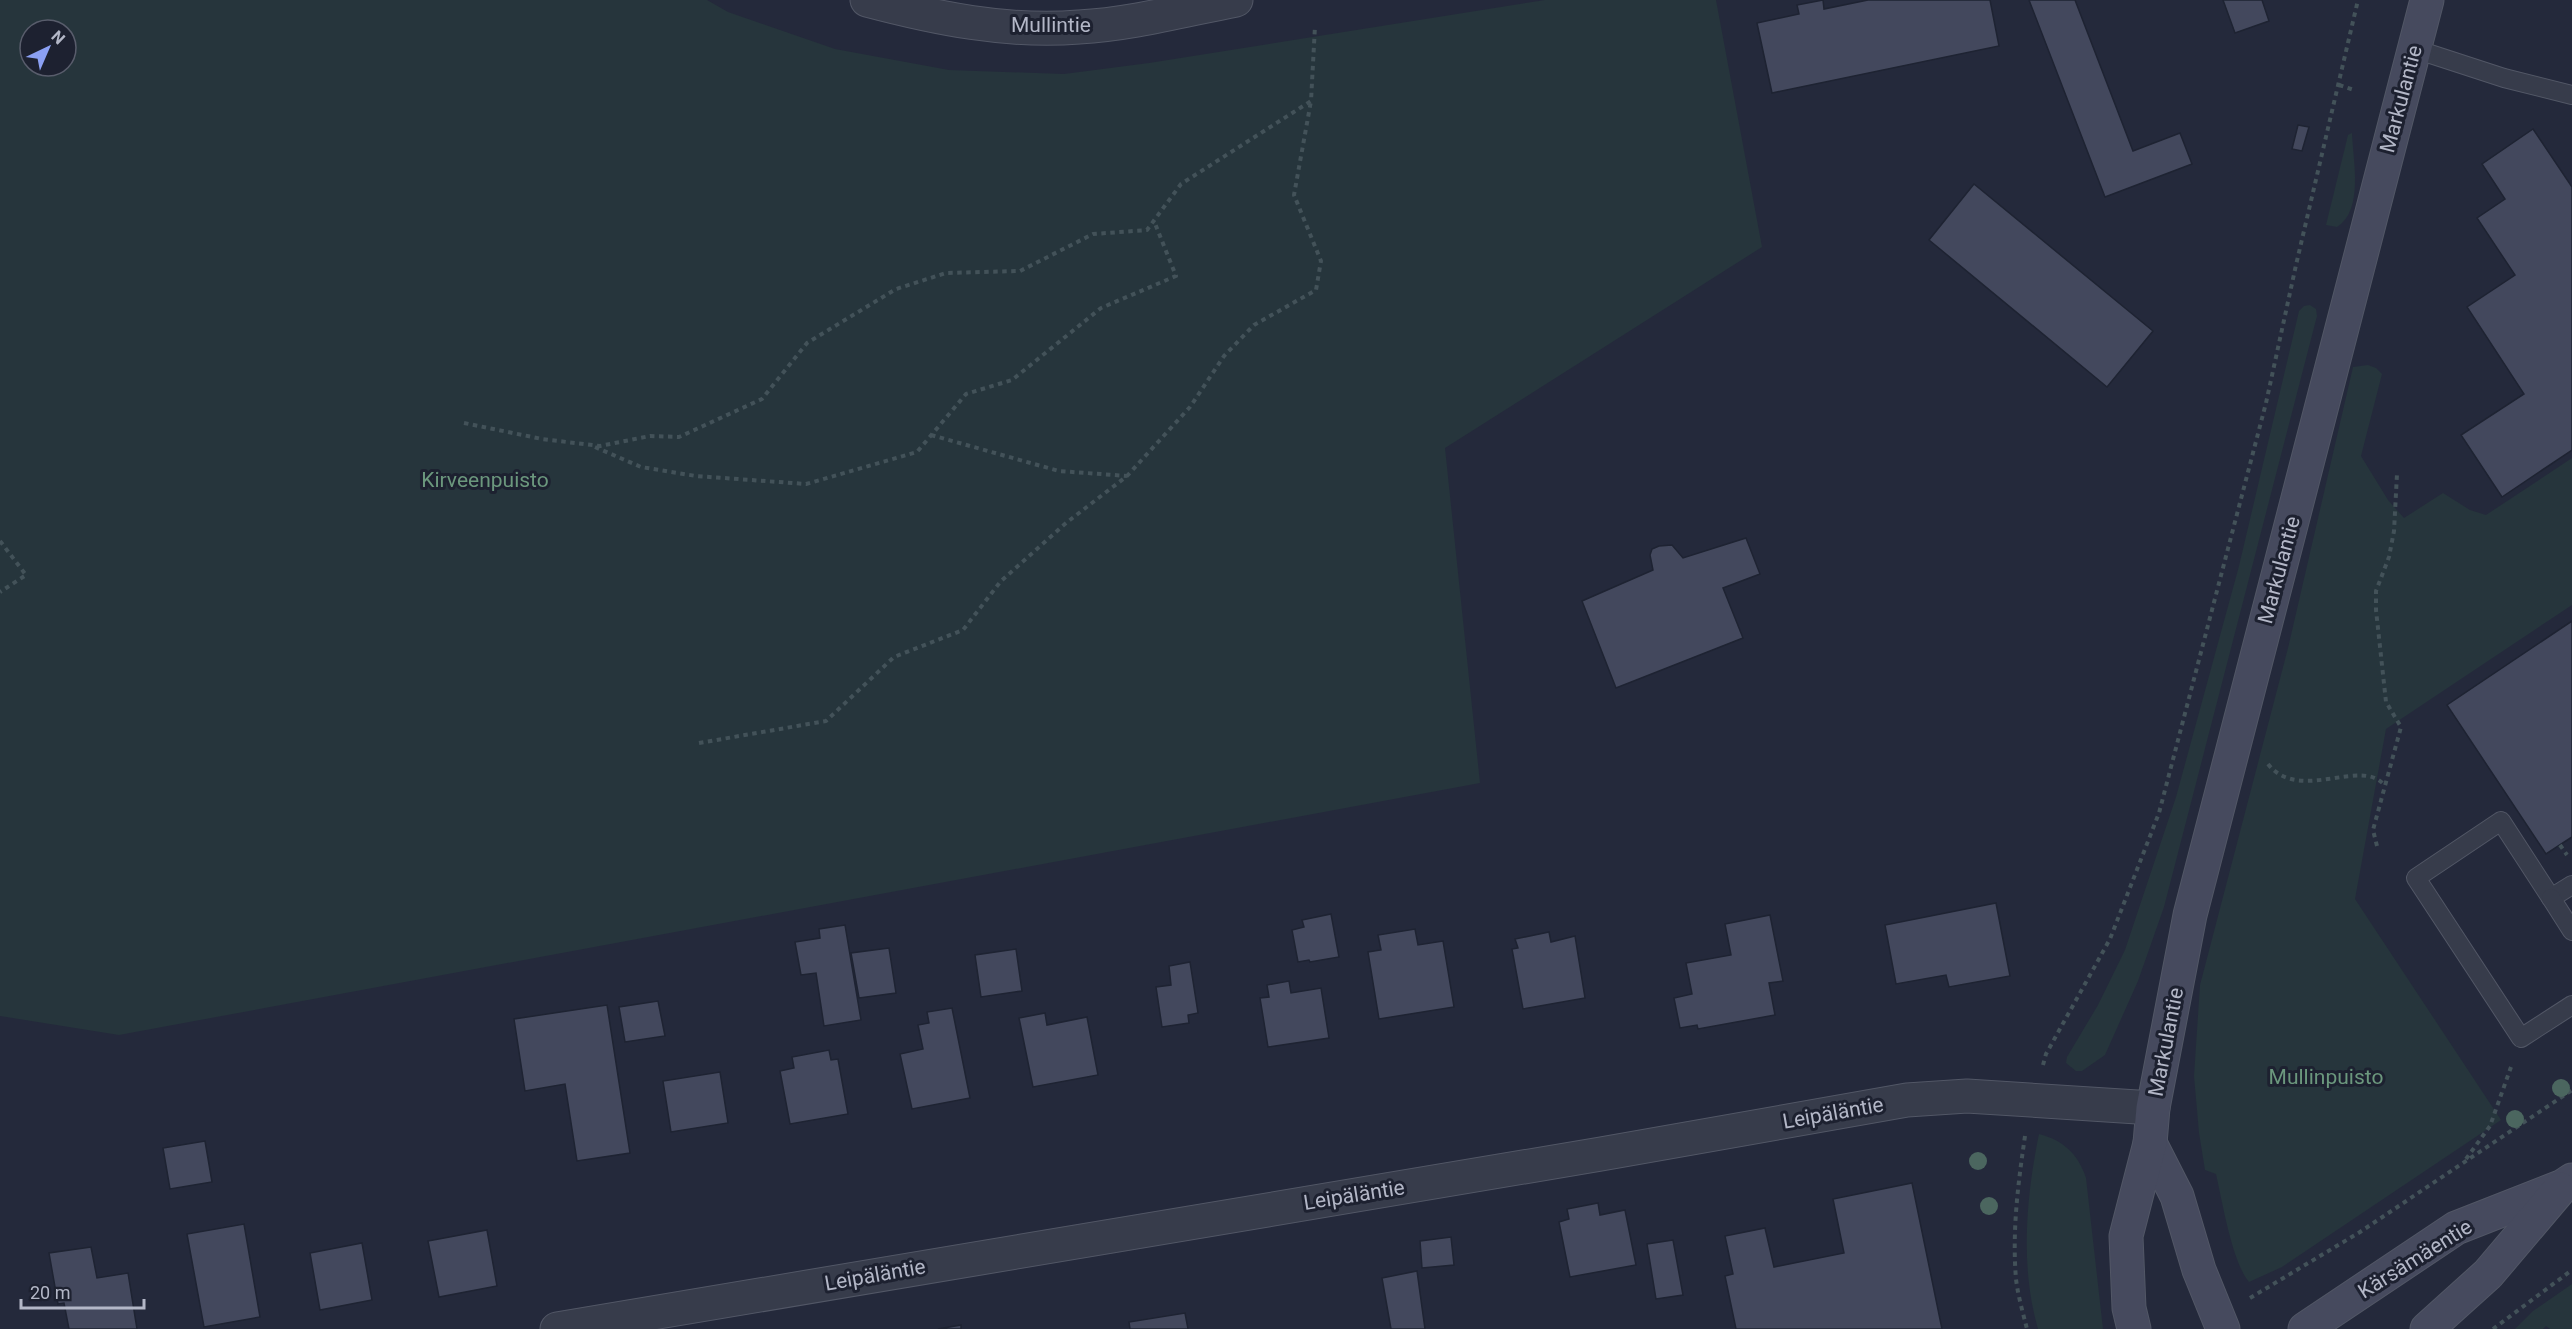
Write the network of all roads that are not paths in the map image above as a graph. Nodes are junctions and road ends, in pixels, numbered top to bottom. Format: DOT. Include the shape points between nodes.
graph roads {
  1 [pos="867,0"];
  2 [pos="1236,0"];
  3 [pos="2427,0"];
  4 [pos="2415,49"];
  5 [pos="2572,95"];
  6 [pos="2572,885"];
  7 [pos="2551,898"];
  8 [pos="2572,931"];
  9 [pos="2572,1005"];
  10 [pos="2153,1108"];
  11 [pos="2150,1143"];
  12 [pos="2568,1183"];
  13 [pos="557,1329"];
  14 [pos="2134,1329"];
  15 [pos="2223,1329"];
  16 [pos="2306,1329"];
  17 [pos="2427,1329"];
  1 -- 2 [label="street, Mullintie" via="963,22 1078,28"];
  3 -- 4 [label="main road, Markulantie"];
  4 -- 5 [label="lane"];
  4 -- 10 [label="main road, Markulantie" via="2190,915"];
  6 -- 7 [label="lane"];
  7 -- 8 [label="lane"];
  7 -- 9 [label="lane" via="2501,821 2415,878 2521,1038"];
  10 -- 11 [label="main road, Markulantie"];
  10 -- 13 [label="street, Leipäläntie" via="1967,1096 1907,1100"];
  11 -- 14 [label="main road, Markulantie" via="2126,1236 2129,1308"];
  11 -- 15 [label="main road" via="2177,1196 2199,1270"];
  12 -- 16 [label="main road, Kärsämäentie" via="2456,1228"];
  12 -- 17 [label="main road, Kärsämäentie" via="2488,1274"];
}
